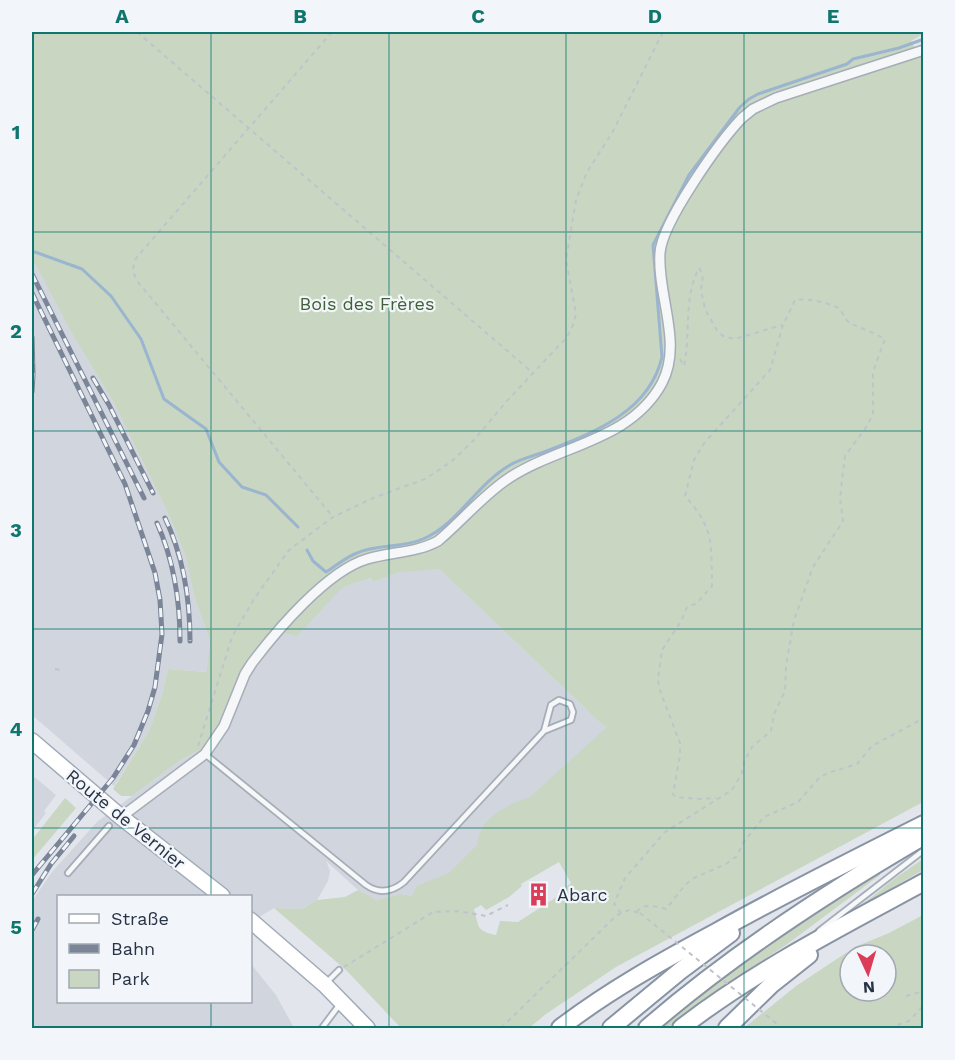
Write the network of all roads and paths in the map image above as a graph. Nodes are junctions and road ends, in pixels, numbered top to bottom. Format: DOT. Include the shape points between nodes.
graph roads {
  1 [pos="137,32"];
  2 [pos="332,32"];
  3 [pos="663,32"];
  4 [pos="924,50"];
  5 [pos="248,127"];
  6 [pos="783,325"];
  7 [pos="670,339"];
  8 [pos="533,373"];
  9 [pos="333,517"];
  10 [pos="55,669"];
  11 [pos="60,670"];
  12 [pos="924,717"];
  13 [pos="544,731"];
  14 [pos="32,741"];
  15 [pos="200,752"];
  16 [pos="716,798"];
  17 [pos="115,822"];
  18 [pos="924,824"];
  19 [pos="921,841"];
  20 [pos="68,873"];
  21 [pos="924,882"];
  22 [pos="793,890"];
  23 [pos="219,895"];
  24 [pos="508,905"];
  25 [pos="639,912"];
  26 [pos="621,913"];
  27 [pos="852,921"];
  28 [pos="252,922"];
  29 [pos="789,956"];
  30 [pos="339,970"];
  31 [pos="325,985"];
  32 [pos="924,990"];
  33 [pos="906,996"];
  34 [pos="342,1002"];
  35 [pos="924,1005"];
  36 [pos="322,1029"];
  37 [pos="367,1029"];
  38 [pos="501,1029"];
  39 [pos="560,1029"];
  40 [pos="611,1029"];
  41 [pos="646,1029"];
  42 [pos="681,1029"];
  43 [pos="727,1029"];
  44 [pos="782,1029"];
  45 [pos="889,1029"];
  1 -- 5 [label="path"];
  2 -- 5 [label="path"];
  3 -- 8 [label="path" via="580,188 566,260 575,319 567,337"];
  4 -- 7 [label="street" via="768,101 735,125 686,195 661,246"];
  5 -- 8 [label="path"];
  5 -- 9 [label="path" via="136,257 133,273"];
  6 -- 7 [label="path" via="735,339 723,336 705,309 699,268 688,299 689,337 684,366 676,343"];
  6 -- 16 [label="path" via="770,370 714,431 694,460 685,496 699,512 712,543 712,586 696,604 688,606 661,656 658,688 680,749 673,794 692,799"];
  6 -- 16 [label="path" via="795,300 801,299 838,308 848,322 885,339 873,372 873,414 845,456 840,498 843,521 813,567 794,620 785,691 771,732 752,747 732,790"];
  7 -- 15 [label="street" via="661,384 644,407 627,421 603,436 509,478 432,544 358,562 313,595 252,663 224,726"];
  8 -- 9 [label="path" via="475,439 441,469"];
  9 -- 15 [label="path" via="289,550 232,637"];
  10 -- 11 [label="path"];
  12 -- 25 [label="path" via="872,746 857,764 820,777 798,802 764,817 737,856 694,878 666,909 646,905"];
  13 -- 13 [label="lane" via="571,720 570,704 559,700 551,705"];
  13 -- 15 [label="lane" via="404,882 388,891 366,885"];
  14 -- 17 [label="main road, Route de Vernier"];
  15 -- 17 [label="street"];
  16 -- 26 [label="path" via="665,831 625,878 614,904"];
  17 -- 20 [label="lane"];
  17 -- 23 [label="main road, Route de Vernier"];
  18 -- 22 [label="highway"];
  19 -- 29 [label="lane"];
  19 -- 41 [label="highway" via="829,894 762,939"];
  21 -- 27 [label="highway"];
  22 -- 39 [label="highway" via="636,976"];
  22 -- 40 [label="highway" via="680,971"];
  24 -- 30 [label="path" via="486,916 433,912"];
  25 -- 26 [label="path"];
  25 -- 44 [label="path, bridge"];
  26 -- 38 [label="path"];
  27 -- 29 [label="highway"];
  27 -- 43 [label="highway" via="771,985"];
  28 -- 31 [label="main road"];
  29 -- 42 [label="highway"];
  30 -- 31 [label="lane"];
  31 -- 34 [label="main road"];
  32 -- 33 [label="path"];
  34 -- 36 [label="lane"];
  34 -- 37 [label="main road"];
  35 -- 45 [label="path" via="909,1021"];
}
